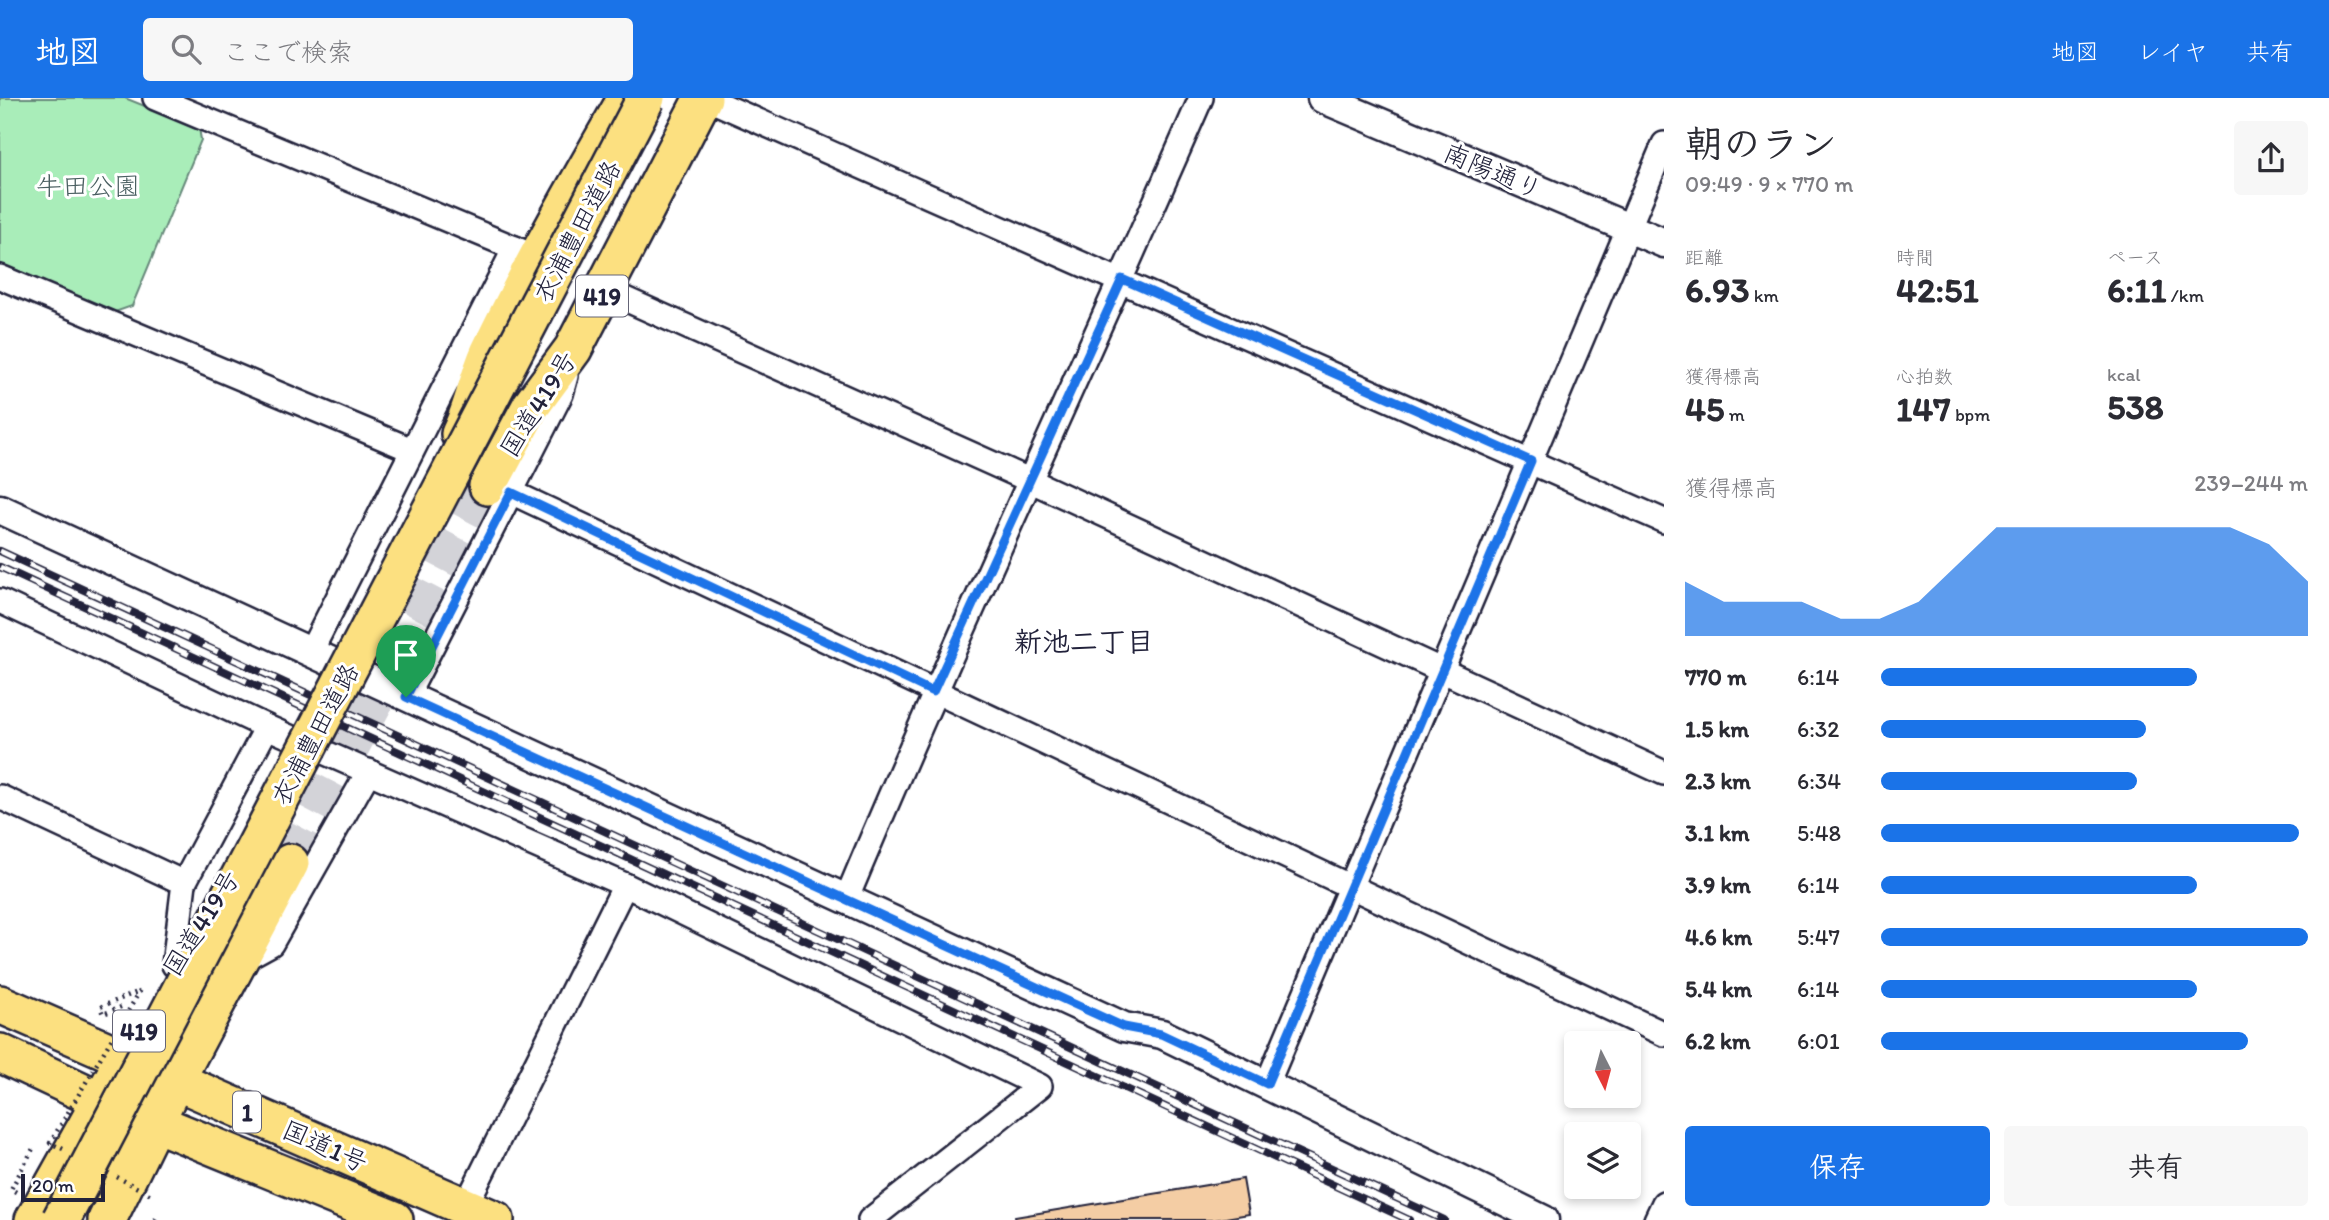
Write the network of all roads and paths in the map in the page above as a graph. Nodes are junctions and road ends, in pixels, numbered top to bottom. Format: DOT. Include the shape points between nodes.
graph roads {
  1 [pos="155,98"];
  2 [pos="627,98"];
  3 [pos="646,98"];
  4 [pos="674,98"];
  5 [pos="705,98"];
  6 [pos="1201,98"];
  7 [pos="1322,98"];
  8 [pos="1664,144"];
  9 [pos="1628,228"];
  10 [pos="1664,243"];
  11 [pos="525,252"];
  12 [pos="0,277"];
  13 [pos="1122,279"];
  14 [pos="605,290"];
  15 [pos="428,458"];
  16 [pos="1531,461"];
  17 [pos="1029,480"];
  18 [pos="499,489"];
  19 [pos="0,509"];
  20 [pos="1664,521"];
  21 [pos="0,601"];
  22 [pos="310,653"];
  23 [pos="1440,669"];
  24 [pos="933,692"];
  25 [pos="406,697"];
  26 [pos="267,727"];
  27 [pos="369,771"];
  28 [pos="1664,773"];
  29 [pos="0,797"];
  30 [pos="247,846"];
  31 [pos="290,863"];
  32 [pos="184,883"];
  33 [pos="625,885"];
  34 [pos="1349,887"];
  35 [pos="845,900"];
  36 [pos="238,962"];
  37 [pos="174,965"];
  38 [pos="140,991"];
  39 [pos="0,1004"];
  40 [pos="121,1007"];
  41 [pos="1664,1034"];
  42 [pos="0,1053"];
  43 [pos="124,1060"];
  44 [pos="175,1081"];
  45 [pos="1267,1084"];
  46 [pos="102,1101"];
  47 [pos="156,1120"];
  48 [pos="1664,1203"];
  49 [pos="480,1214"];
  50 [pos="34,1220"];
  51 [pos="61,1220"];
  52 [pos="89,1220"];
  53 [pos="107,1220"];
  54 [pos="394,1220"];
  55 [pos="870,1220"];
  56 [pos="1545,1220"];
  57 [pos="1656,1220"];
  1 -- 11 [label="street"];
  2 -- 11 [label="highway, 国道419号"];
  3 -- 51 [label="highway, 衣浦豊田道路 / 419, bridge"];
  4 -- 52 [label="highway, 衣浦豊田道路 / 419" via="299,803"];
  5 -- 13 [label="street"];
  5 -- 14 [label="highway, 国道419号 / 419"];
  6 -- 13 [label="street"];
  7 -- 9 [label="street, 南陽通り"];
  8 -- 9 [label="street"];
  9 -- 10 [label="street, 南陽通り"];
  9 -- 16 [label="street"];
  11 -- 14 [label="highway, 419"];
  11 -- 15 [label="highway, 国道419号" via="476,381 467,419"];
  12 -- 15 [label="street"];
  13 -- 16 [label="street"];
  13 -- 17 [label="street"];
  14 -- 17 [label="street"];
  14 -- 18 [label="highway, 国道419号 / 419" via="573,349 531,406"];
  15 -- 22 [label="street"];
  16 -- 20 [label="street"];
  16 -- 23 [label="street"];
  17 -- 23 [label="street"];
  17 -- 24 [label="street"];
  18 -- 24 [label="street"];
  18 -- 25 [label="street"];
  19 -- 22 [label="street"];
  21 -- 26 [label="street"];
  22 -- 25 [label="street"];
  23 -- 28 [label="street"];
  23 -- 34 [label="street"];
  24 -- 34 [label="street"];
  24 -- 35 [label="street"];
  25 -- 35 [label="street"];
  26 -- 27 [label="street"];
  26 -- 32 [label="street"];
  27 -- 33 [label="street"];
  27 -- 36 [label="street" via="271,944"];
  29 -- 32 [label="street"];
  30 -- 37 [label="highway, 国道419号 / 419" via="216,905 193,929"];
  31 -- 36 [label="highway, 国道419号 / 419"];
  32 -- 37 [label="street"];
  33 -- 49 [label="street"];
  33 -- 55 [label="street" via="1040,1086"];
  34 -- 41 [label="street"];
  34 -- 45 [label="street"];
  35 -- 45 [label="street" via="1124,1027 1161,1034"];
  36 -- 44 [label="highway, 国道419号 / 419"];
  37 -- 43 [label="highway, 国道419号 / 419"];
  38 -- 40 [label="path" via="100,1007 103,1014"];
  39 -- 43 [label="highway, 国道1号 / 1"];
  42 -- 46 [label="highway, 国道1号 / 1"];
  43 -- 44 [label="highway, 国道1号 / 1"];
  43 -- 46 [label="highway, 国道419号 / 419"];
  44 -- 47 [label="highway, 国道419号 / 419"];
  44 -- 49 [label="highway, 国道1号 / 1"];
  45 -- 56 [label="street"];
  46 -- 47 [label="highway, 国道1号 / 1"];
  46 -- 50 [label="highway, 国道419号 / 419"];
  47 -- 53 [label="highway, 国道419号 / 419"];
  47 -- 54 [label="highway, 国道1号 / 1"];
  48 -- 57 [label="street"];
}
